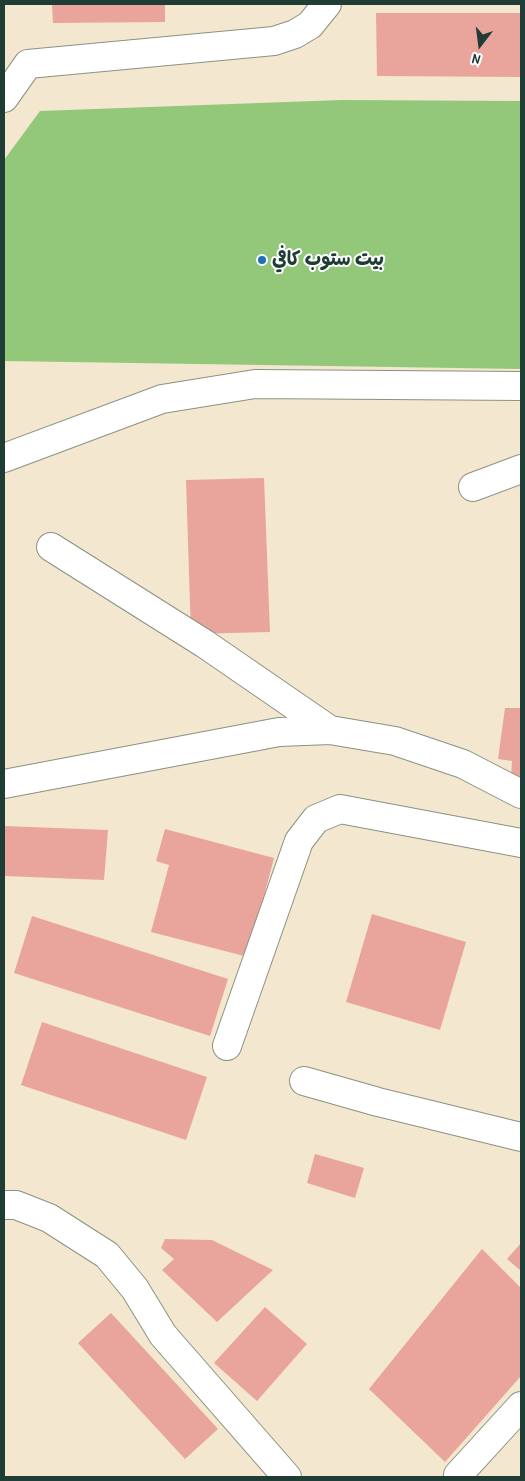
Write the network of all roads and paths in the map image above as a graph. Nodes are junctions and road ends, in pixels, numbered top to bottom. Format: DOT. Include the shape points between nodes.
graph roads {
  1 [pos="327,4"];
  2 [pos="16,63"];
  3 [pos="4,98"];
  4 [pos="521,386"];
  5 [pos="4,458"];
  6 [pos="521,469"];
  7 [pos="473,487"];
  8 [pos="51,547"];
  9 [pos="330,730"];
  10 [pos="4,784"];
  11 [pos="521,794"];
  12 [pos="521,844"];
  13 [pos="227,1046"];
  14 [pos="304,1081"];
  15 [pos="521,1137"];
  16 [pos="4,1205"];
  17 [pos="521,1406"];
  18 [pos="458,1475"];
  19 [pos="287,1477"];
  1 -- 2 [label="street" via="310,25 274,41"];
  2 -- 3 [label="street"];
  4 -- 5 [label="street" via="255,384 162,399"];
  6 -- 7 [label="street"];
  8 -- 9 [label="street" via="205,644"];
  9 -- 10 [label="street" via="279,732"];
  9 -- 11 [label="street" via="395,741 455,761"];
  12 -- 13 [label="street" via="340,809 316,819 299,841"];
  14 -- 15 [label="street"];
  16 -- 19 [label="street" via="16,1205 49,1218 107,1255 135,1289 163,1335"];
  17 -- 18 [label="street"];
}
